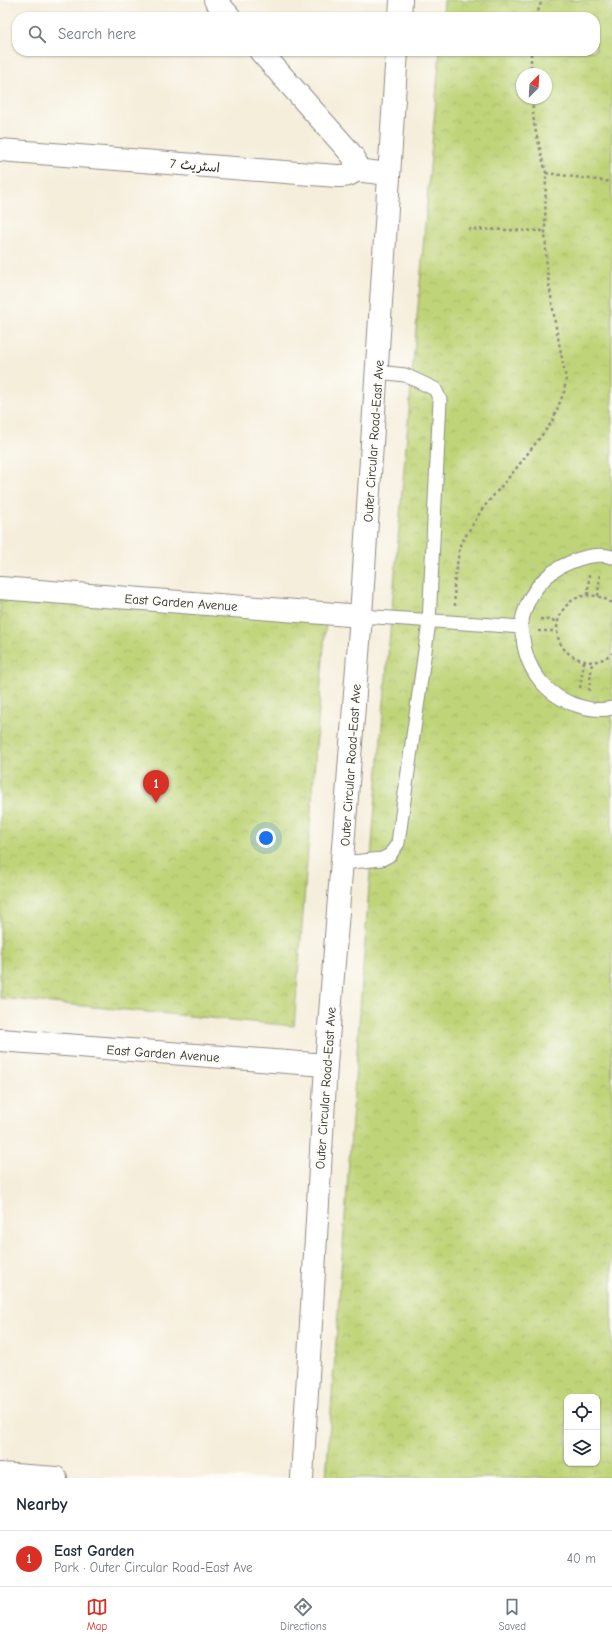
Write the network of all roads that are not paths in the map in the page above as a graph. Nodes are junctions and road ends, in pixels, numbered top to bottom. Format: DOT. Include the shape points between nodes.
graph roads {
  1 [pos="215,0"];
  2 [pos="401,0"];
  3 [pos="226,12"];
  4 [pos="400,12"];
  5 [pos="264,56"];
  6 [pos="397,56"];
  7 [pos="0,150"];
  8 [pos="355,170"];
  9 [pos="389,174"];
  10 [pos="378,372"];
  11 [pos="607,556"];
  12 [pos="0,588"];
  13 [pos="361,616"];
  14 [pos="428,622"];
  15 [pos="521,627"];
  16 [pos="612,708"];
  17 [pos="342,863"];
  18 [pos="0,1040"];
  19 [pos="326,1065"];
  20 [pos="0,1474"];
  21 [pos="56,1478"];
  22 [pos="302,1478"];
  1 -- 3 [label="street"];
  2 -- 4 [label="street"];
  5 -- 8 [label="street" via="355,159"];
  6 -- 9 [label="street, Outer Circular Road-East Ave"];
  7 -- 8 [label="street, اسٹریٹ 7" via="337,176 348,175"];
  8 -- 9 [label="street, اسٹریٹ 7"];
  9 -- 10 [label="street, Outer Circular Road-East Ave"];
  10 -- 13 [label="street, Outer Circular Road-East Ave"];
  10 -- 14 [label="lane" via="406,375 435,389 440,400"];
  11 -- 15 [label="lane" via="582,557 558,567 539,583 527,605"];
  12 -- 13 [label="street, East Garden Avenue"];
  13 -- 14 [label="lane"];
  13 -- 17 [label="street, Outer Circular Road-East Ave"];
  14 -- 15 [label="lane"];
  14 -- 17 [label="lane" via="398,843 390,855 382,859"];
  15 -- 16 [label="lane" via="530,667 541,683 555,695 572,704"];
  17 -- 19 [label="street, Outer Circular Road-East Ave"];
  18 -- 19 [label="street, East Garden Avenue"];
  19 -- 22 [label="street, Outer Circular Road-East Ave"];
  20 -- 21 [label="street"];
}
